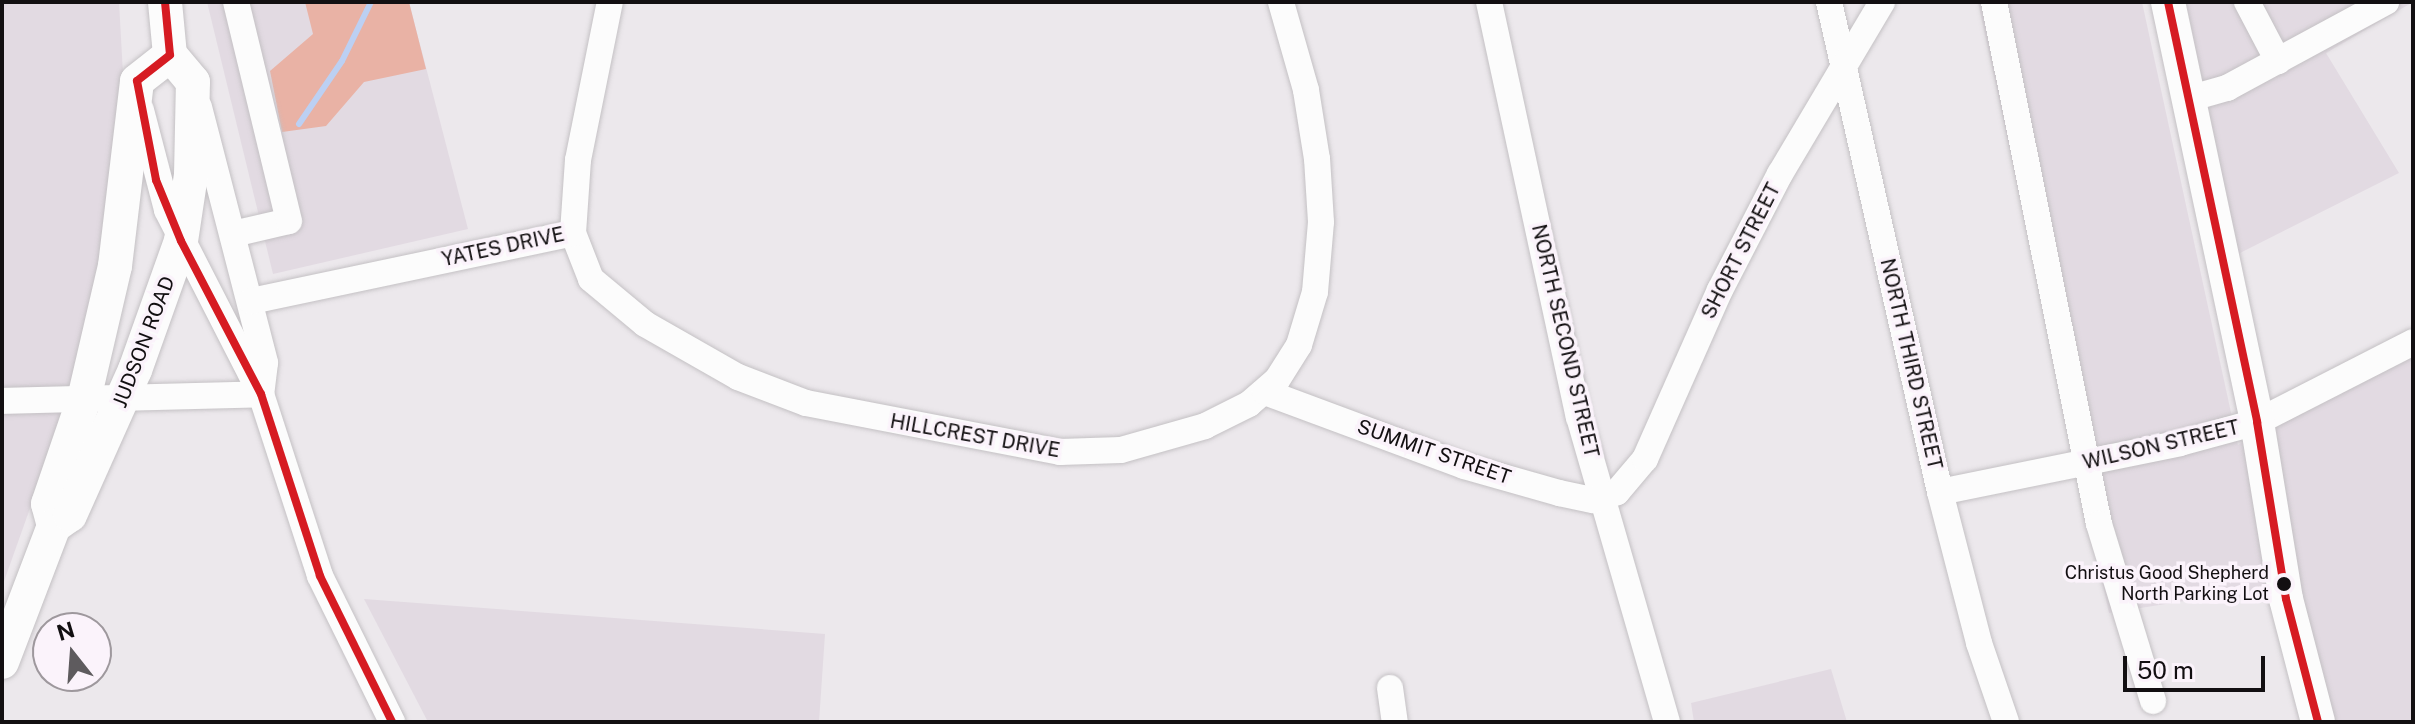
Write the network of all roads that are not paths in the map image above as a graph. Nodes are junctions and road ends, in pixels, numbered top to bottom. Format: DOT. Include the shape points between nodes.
graph roads {
  1 [pos="165,2"];
  2 [pos="236,2"];
  3 [pos="610,2"];
  4 [pos="1281,2"];
  5 [pos="1489,2"];
  6 [pos="1829,2"];
  7 [pos="1882,2"];
  8 [pos="1994,2"];
  9 [pos="2168,2"];
  10 [pos="2247,2"];
  11 [pos="2386,2"];
  12 [pos="170,55"];
  13 [pos="2278,61"];
  14 [pos="1843,62"];
  15 [pos="137,81"];
  16 [pos="193,82"];
  17 [pos="2188,99"];
  18 [pos="573,233"];
  19 [pos="233,234"];
  20 [pos="181,241"];
  21 [pos="251,301"];
  22 [pos="2413,342"];
  23 [pos="1265,392"];
  24 [pos="261,394"];
  25 [pos="84,399"];
  26 [pos="122,400"];
  27 [pos="2,401"];
  28 [pos="2257,422"];
  29 [pos="2086,463"];
  30 [pos="1940,492"];
  31 [pos="1606,498"];
  32 [pos="54,526"];
  33 [pos="2,662"];
  34 [pos="1390,688"];
  35 [pos="2153,701"];
  36 [pos="392,722"];
  37 [pos="1395,722"];
  38 [pos="1667,722"];
  39 [pos="2006,722"];
  40 [pos="2318,722"];
  1 -- 12 [label="main road"];
  2 -- 19 [label="street" via="289,221"];
  3 -- 18 [label="street, YATES DRIVE" via="573,189"];
  4 -- 23 [label="street, HILLCREST DRIVE" via="1314,134 1321,222 1306,326 1290,362"];
  5 -- 31 [label="street, NORTH SECOND STREET" via="1579,417"];
  6 -- 14 [label="street, NORTH THIRD STREET"];
  7 -- 14 [label="street, SHORT STREET"];
  8 -- 29 [label="street"];
  9 -- 17 [label="main road"];
  10 -- 13 [label="street"];
  11 -- 13 [label="street"];
  12 -- 15 [label="main road"];
  12 -- 16 [label="main road"];
  13 -- 17 [label="street" via="2227,88"];
  14 -- 30 [label="street, NORTH THIRD STREET"];
  14 -- 31 [label="street, SHORT STREET" via="1720,290 1645,459 1627,483"];
  15 -- 20 [label="street" via="152,165"];
  15 -- 25 [label="main road, JUDSON ROAD" via="120,244"];
  16 -- 19 [label="street"];
  16 -- 20 [label="main road, JUDSON ROAD" via="191,175"];
  17 -- 28 [label="main road"];
  18 -- 21 [label="street, YATES DRIVE"];
  18 -- 23 [label="street, HILLCREST DRIVE" via="591,279 645,324 738,377 834,411 1020,448 1089,453 1148,444 1205,426"];
  19 -- 21 [label="street"];
  20 -- 24 [label="street"];
  20 -- 26 [label="main road, JUDSON ROAD"];
  21 -- 24 [label="street" via="265,363"];
  22 -- 28 [label="street, WILSON STREET"];
  23 -- 31 [label="street, SUMMIT STREET" via="1464,466 1581,499"];
  24 -- 26 [label="street"];
  24 -- 36 [label="street" via="320,576"];
  25 -- 26 [label="street"];
  25 -- 27 [label="street"];
  25 -- 32 [label="main road, JUDSON ROAD" via="48,504"];
  26 -- 32 [label="main road, JUDSON ROAD" via="70,515"];
  28 -- 29 [label="street, WILSON STREET"];
  28 -- 40 [label="main road" via="2286,599"];
  29 -- 30 [label="street, WILSON STREET"];
  29 -- 35 [label="street" via="2099,524"];
  30 -- 39 [label="street, NORTH THIRD STREET" via="1979,643"];
  31 -- 38 [label="street, NORTH SECOND STREET"];
  32 -- 33 [label="main road, JUDSON ROAD"];
  34 -- 37 [label="street"];
}
